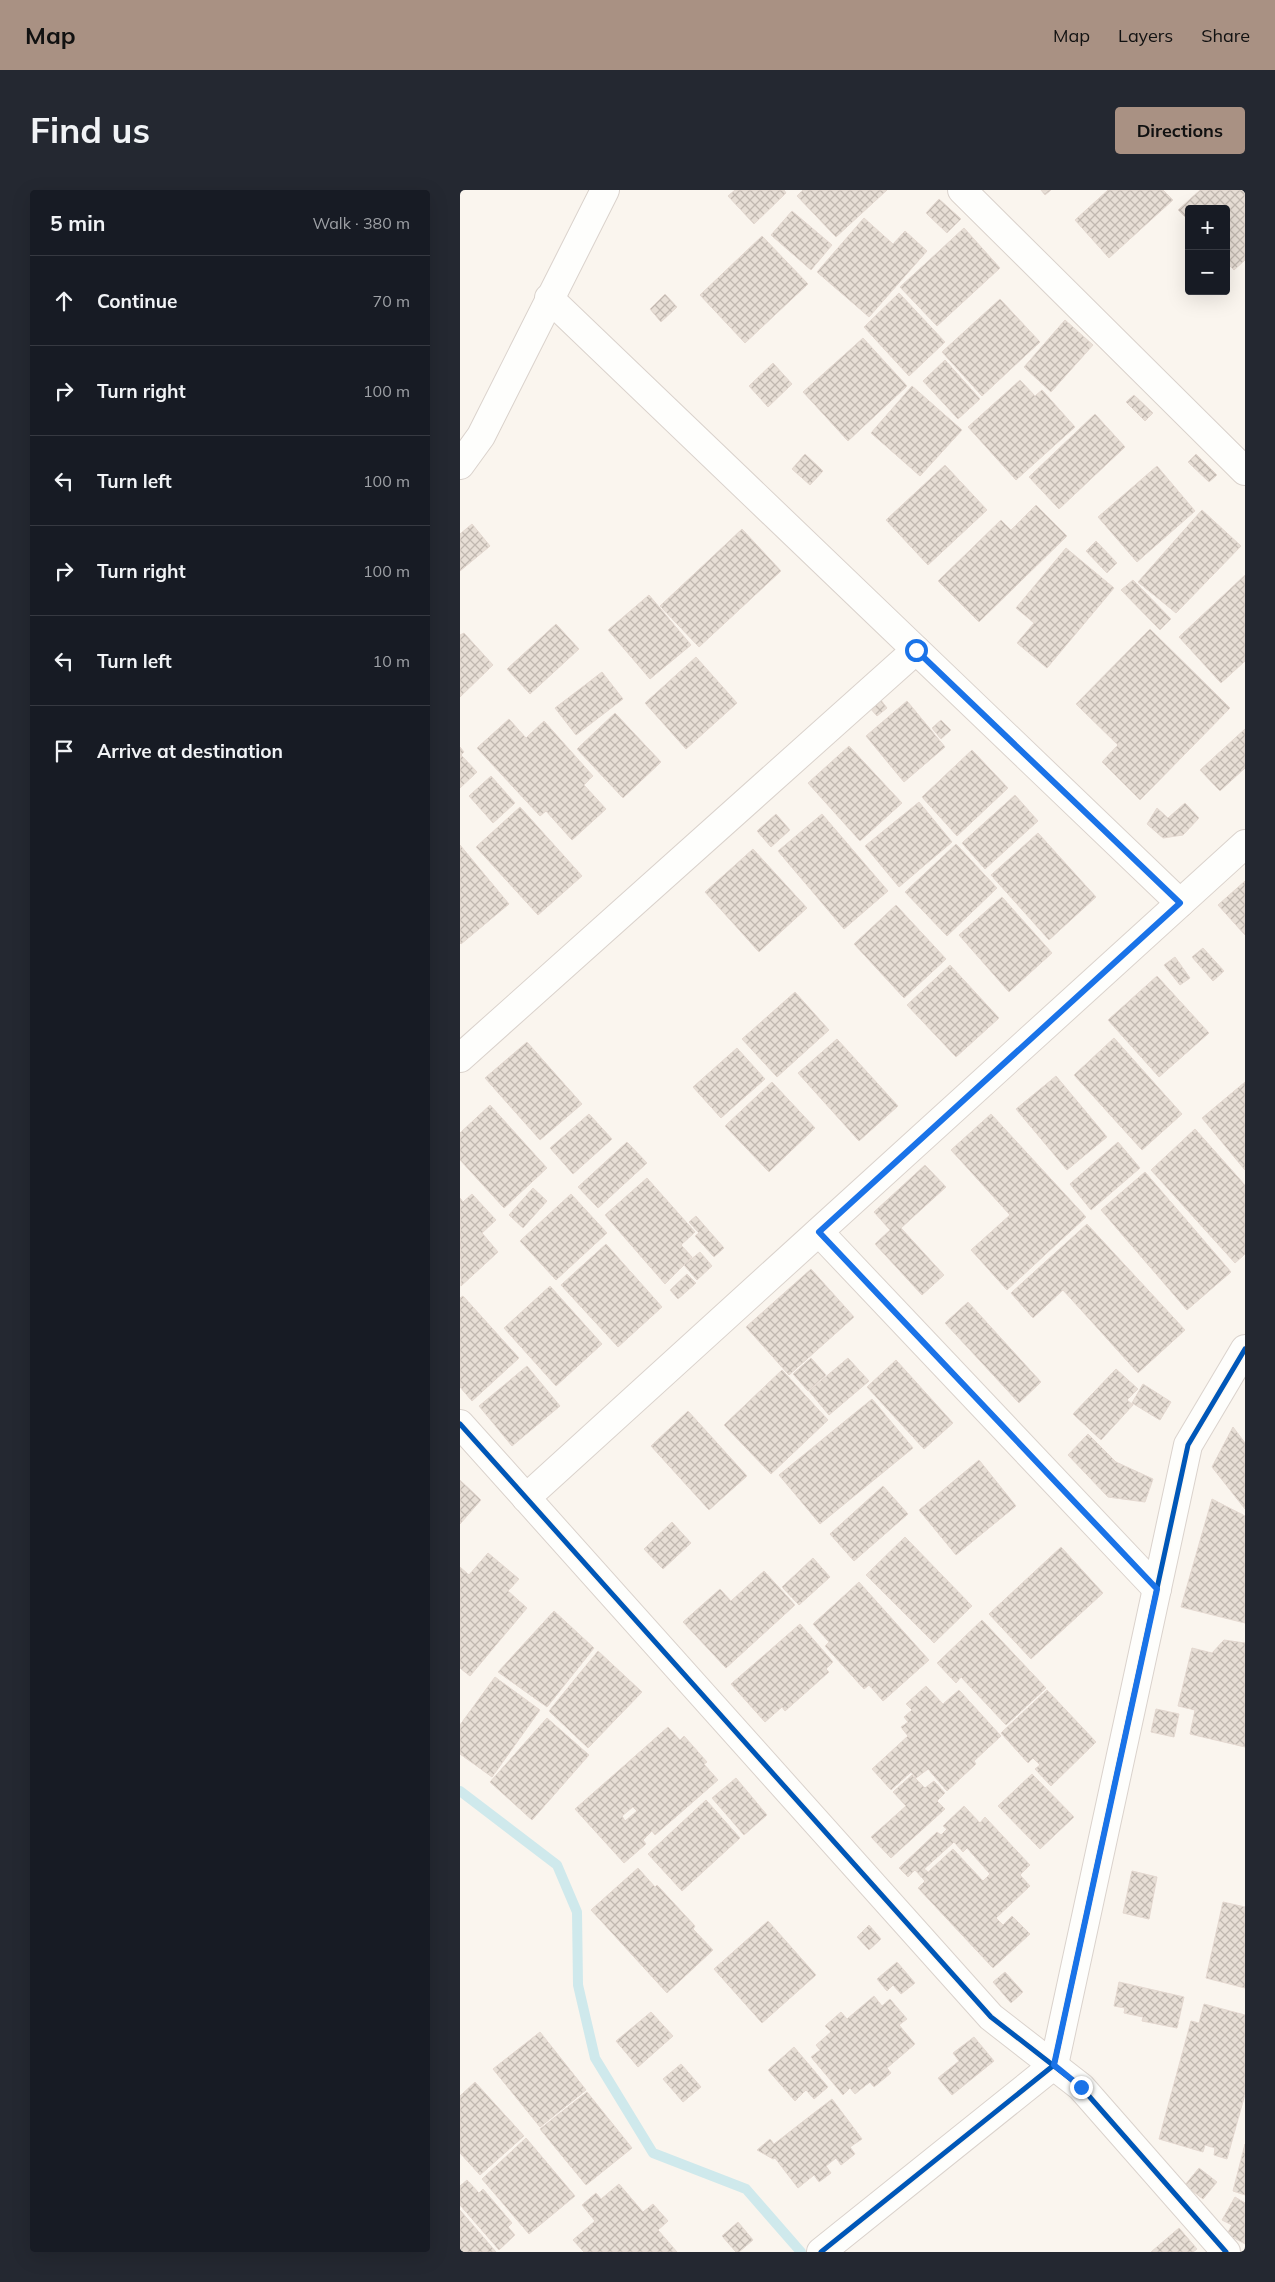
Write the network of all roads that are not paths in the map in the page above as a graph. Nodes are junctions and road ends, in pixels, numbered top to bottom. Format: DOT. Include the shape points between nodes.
graph roads {
  1 [pos="605,190"];
  2 [pos="962,190"];
  3 [pos="549,298"];
  4 [pos="460,465"];
  5 [pos="1245,471"];
  6 [pos="916,650"];
  7 [pos="1245,844"];
  8 [pos="1180,903"];
  9 [pos="460,1058"];
  10 [pos="819,1232"];
  11 [pos="1245,1349"];
  12 [pos="460,1424"];
  13 [pos="526,1498"];
  14 [pos="1157,1589"];
  15 [pos="1054,2065"];
  16 [pos="825,2248"];
  17 [pos="1226,2252"];
  1 -- 3 [label="street"];
  2 -- 5 [label="street"];
  3 -- 4 [label="street" via="481,436"];
  3 -- 6 [label="street"];
  6 -- 8 [label="street"];
  6 -- 9 [label="street"];
  7 -- 8 [label="street"];
  8 -- 10 [label="street"];
  10 -- 13 [label="street"];
  10 -- 14 [label="street"];
  11 -- 14 [label="street" via="1188,1445"];
  12 -- 13 [label="street"];
  13 -- 15 [label="street" via="991,2017"];
  14 -- 15 [label="street"];
  15 -- 16 [label="street"];
  15 -- 17 [label="street" via="1081,2087"];
}
